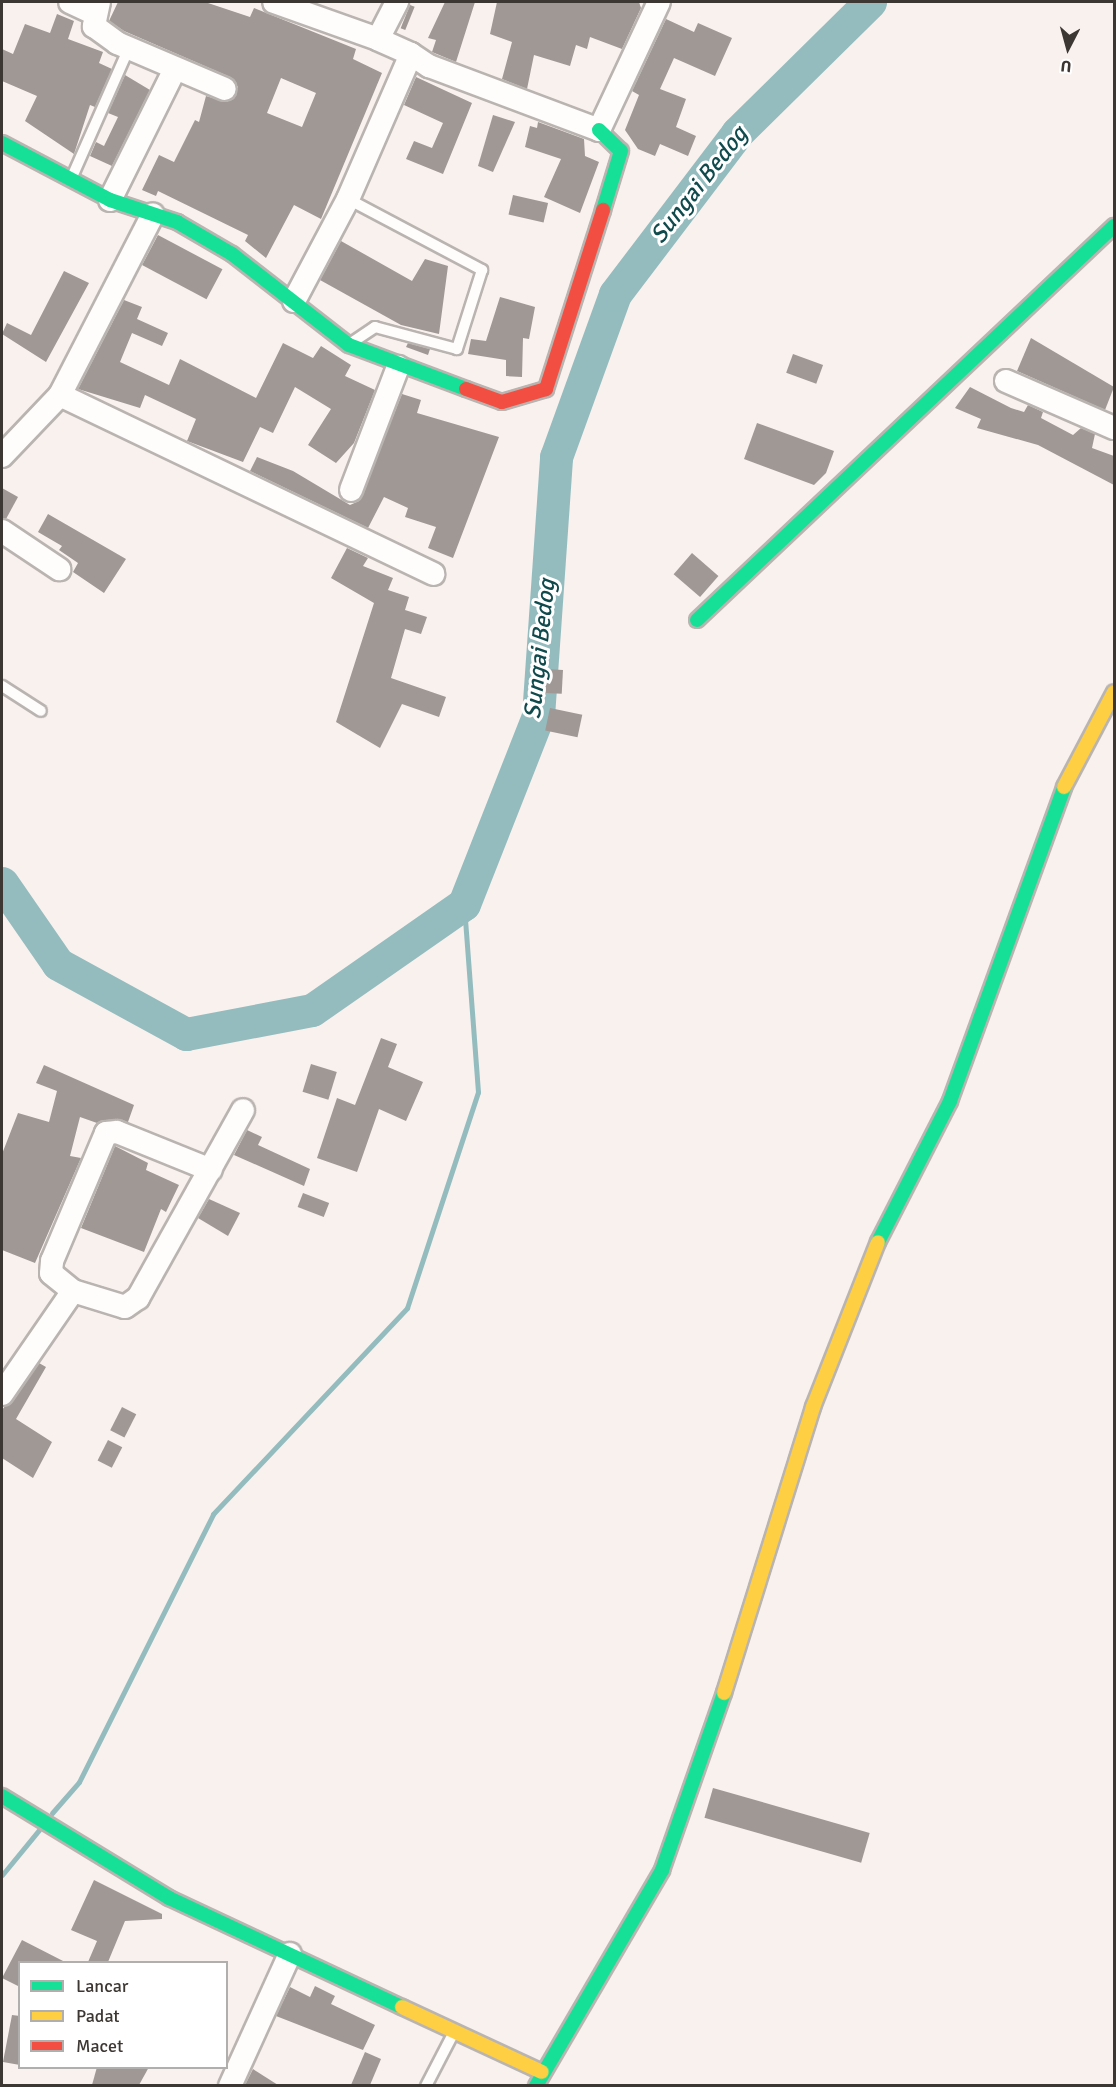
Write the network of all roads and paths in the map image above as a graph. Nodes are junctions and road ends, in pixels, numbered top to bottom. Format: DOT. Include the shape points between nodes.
graph roads {
  1 [pos="70,2"];
  2 [pos="274,2"];
  3 [pos="397,2"];
  4 [pos="659,2"];
  5 [pos="96,7"];
  6 [pos="378,39"];
  7 [pos="129,48"];
  8 [pos="411,54"];
  9 [pos="175,69"];
  10 [pos="225,89"];
  11 [pos="599,130"];
  12 [pos="2,143"];
  13 [pos="71,180"];
  14 [pos="348,199"];
  15 [pos="110,200"];
  16 [pos="153,214"];
  17 [pos="1114,226"];
  18 [pos="294,301"];
  19 [pos="350,345"];
  20 [pos="398,367"];
  21 [pos="1006,381"];
  22 [pos="60,395"];
  23 [pos="1114,428"];
  24 [pos="2,456"];
  25 [pos="351,490"];
  26 [pos="2,531"];
  27 [pos="59,569"];
  28 [pos="433,574"];
  29 [pos="697,620"];
  30 [pos="2,686"];
  31 [pos="1114,692"];
  32 [pos="41,711"];
  33 [pos="243,1110"];
  34 [pos="211,1170"];
  35 [pos="73,1291"];
  36 [pos="2,1394"];
  37 [pos="2,1796"];
  38 [pos="290,1954"];
  39 [pos="455,2031"];
  40 [pos="542,2072"];
  41 [pos="230,2085"];
  42 [pos="426,2085"];
  43 [pos="536,2085"];
  1 -- 5 [label="street"];
  2 -- 6 [label="street"];
  3 -- 6 [label="street"];
  4 -- 11 [label="street"];
  5 -- 7 [label="street" via="94,26"];
  6 -- 8 [label="street"];
  7 -- 9 [label="street"];
  7 -- 13 [label="lane"];
  8 -- 11 [label="street"];
  8 -- 14 [label="street"];
  9 -- 10 [label="street"];
  9 -- 15 [label="street"];
  11 -- 20 [label="street" via="621,151 546,389 502,402"];
  12 -- 13 [label="street"];
  13 -- 15 [label="street"];
  14 -- 18 [label="street"];
  14 -- 19 [label="lane" via="482,270 457,349 375,327"];
  15 -- 16 [label="street"];
  16 -- 18 [label="street" via="232,254"];
  16 -- 22 [label="street"];
  17 -- 29 [label="street"];
  18 -- 19 [label="street"];
  19 -- 20 [label="street"];
  20 -- 25 [label="street"];
  21 -- 23 [label="street"];
  22 -- 24 [label="street"];
  22 -- 28 [label="street"];
  26 -- 27 [label="street"];
  30 -- 32 [label="lane"];
  31 -- 40 [label="street" via="1074,763 1038,847 950,1101 864,1268 810,1418 699,1773 662,1870"];
  33 -- 34 [label="street"];
  34 -- 35 [label="street" via="138,1298 125,1307"];
  34 -- 35 [label="street" via="117,1132 106,1133 52,1261 51,1273"];
  35 -- 36 [label="street"];
  37 -- 38 [label="street" via="169,1898"];
  38 -- 39 [label="street"];
  38 -- 41 [label="street"];
  39 -- 40 [label="street"];
  39 -- 42 [label="lane"];
  40 -- 43 [label="street"];
}
